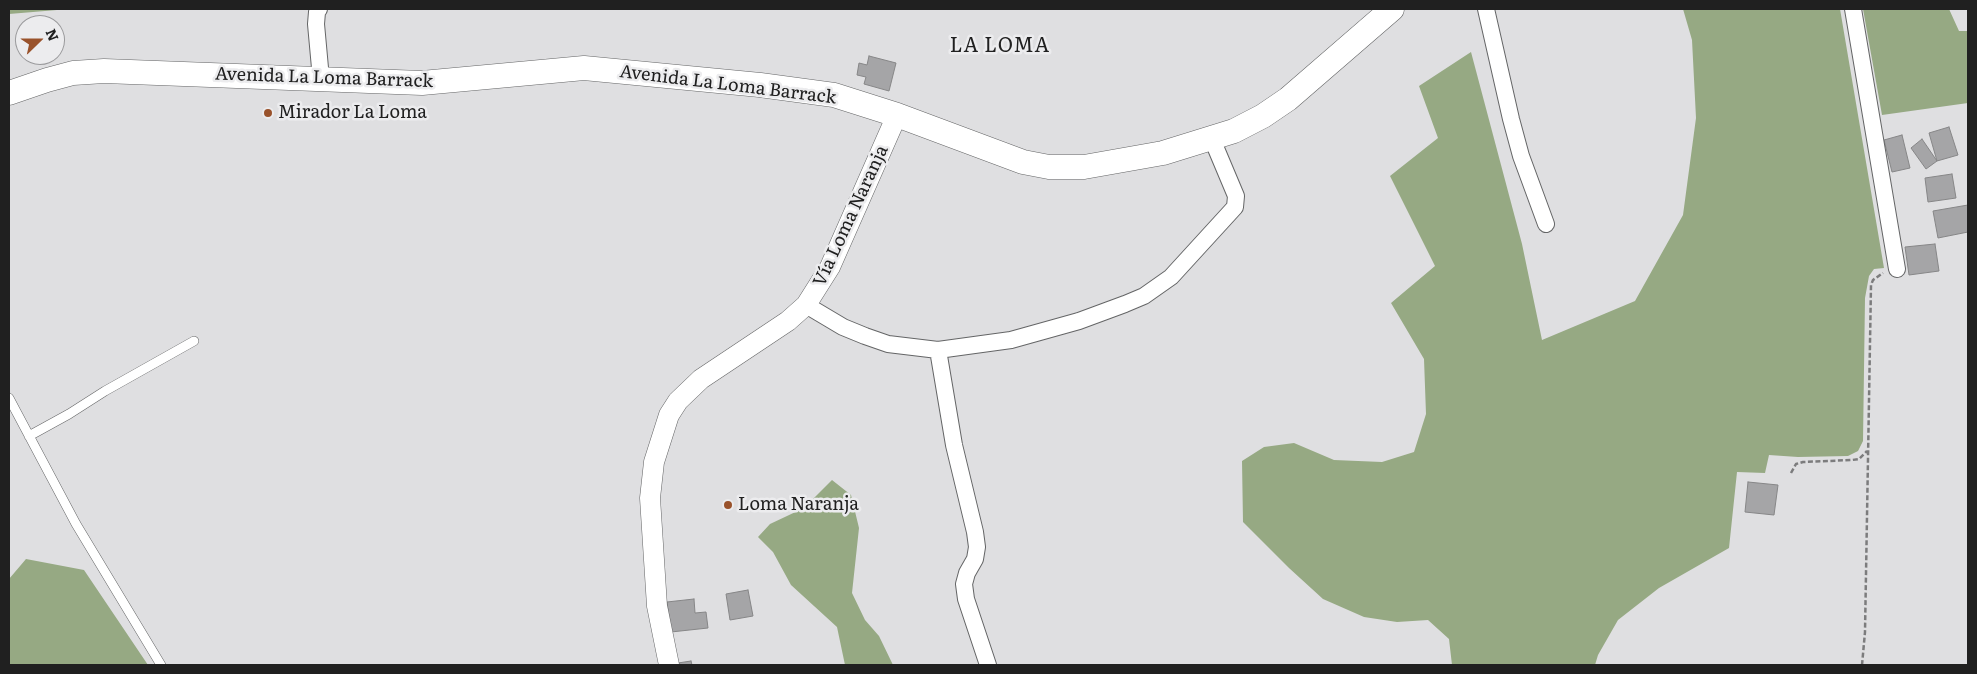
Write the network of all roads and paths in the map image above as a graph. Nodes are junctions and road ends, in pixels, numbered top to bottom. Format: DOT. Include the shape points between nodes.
graph roads {
  1 [pos="320,9"];
  2 [pos="1392,9"];
  3 [pos="1486,9"];
  4 [pos="1853,9"];
  5 [pos="320,79"];
  6 [pos="9,93"];
  7 [pos="897,115"];
  8 [pos="1212,139"];
  9 [pos="1546,224"];
  10 [pos="1897,269"];
  11 [pos="806,305"];
  12 [pos="194,341"];
  13 [pos="938,350"];
  14 [pos="9,398"];
  15 [pos="29,436"];
  16 [pos="1867,450"];
  17 [pos="1791,473"];
  18 [pos="161,665"];
  19 [pos="669,665"];
  20 [pos="988,665"];
  21 [pos="1862,665"];
  1 -- 5 [label="street" via="316,24"];
  2 -- 8 [label="main road, Avenida La Loma Barrack" via="1288,99 1263,116"];
  3 -- 9 [label="street" via="1518,147"];
  4 -- 10 [label="street"];
  5 -- 6 [label="main road, Avenida La Loma Barrack" via="104,71 73,73"];
  5 -- 7 [label="main road, Avenida La Loma Barrack" via="448,82 584,68 803,90 834,95"];
  7 -- 8 [label="main road, Avenida La Loma Barrack" via="1023,162 1049,167 1084,167 1123,161"];
  7 -- 11 [label="street, Vía Loma Naranja" via="830,267"];
  8 -- 13 [label="street" via="1236,196 1234,207 1158,288 1131,302 1079,321 1004,342"];
  10 -- 16 [label="path" via="1880,274 1871,285"];
  11 -- 13 [label="street" via="864,336 888,344"];
  11 -- 19 [label="street, Vía Loma Naranja" via="788,321 701,379 678,401 670,415 654,462 650,498 657,606"];
  12 -- 15 [label="lane"];
  13 -- 20 [label="street" via="954,445 977,547 964,584 966,599"];
  14 -- 15 [label="lane"];
  15 -- 18 [label="lane" via="76,524"];
  16 -- 17 [label="path" via="1859,459 1796,464"];
  16 -- 21 [label="path"];
}
